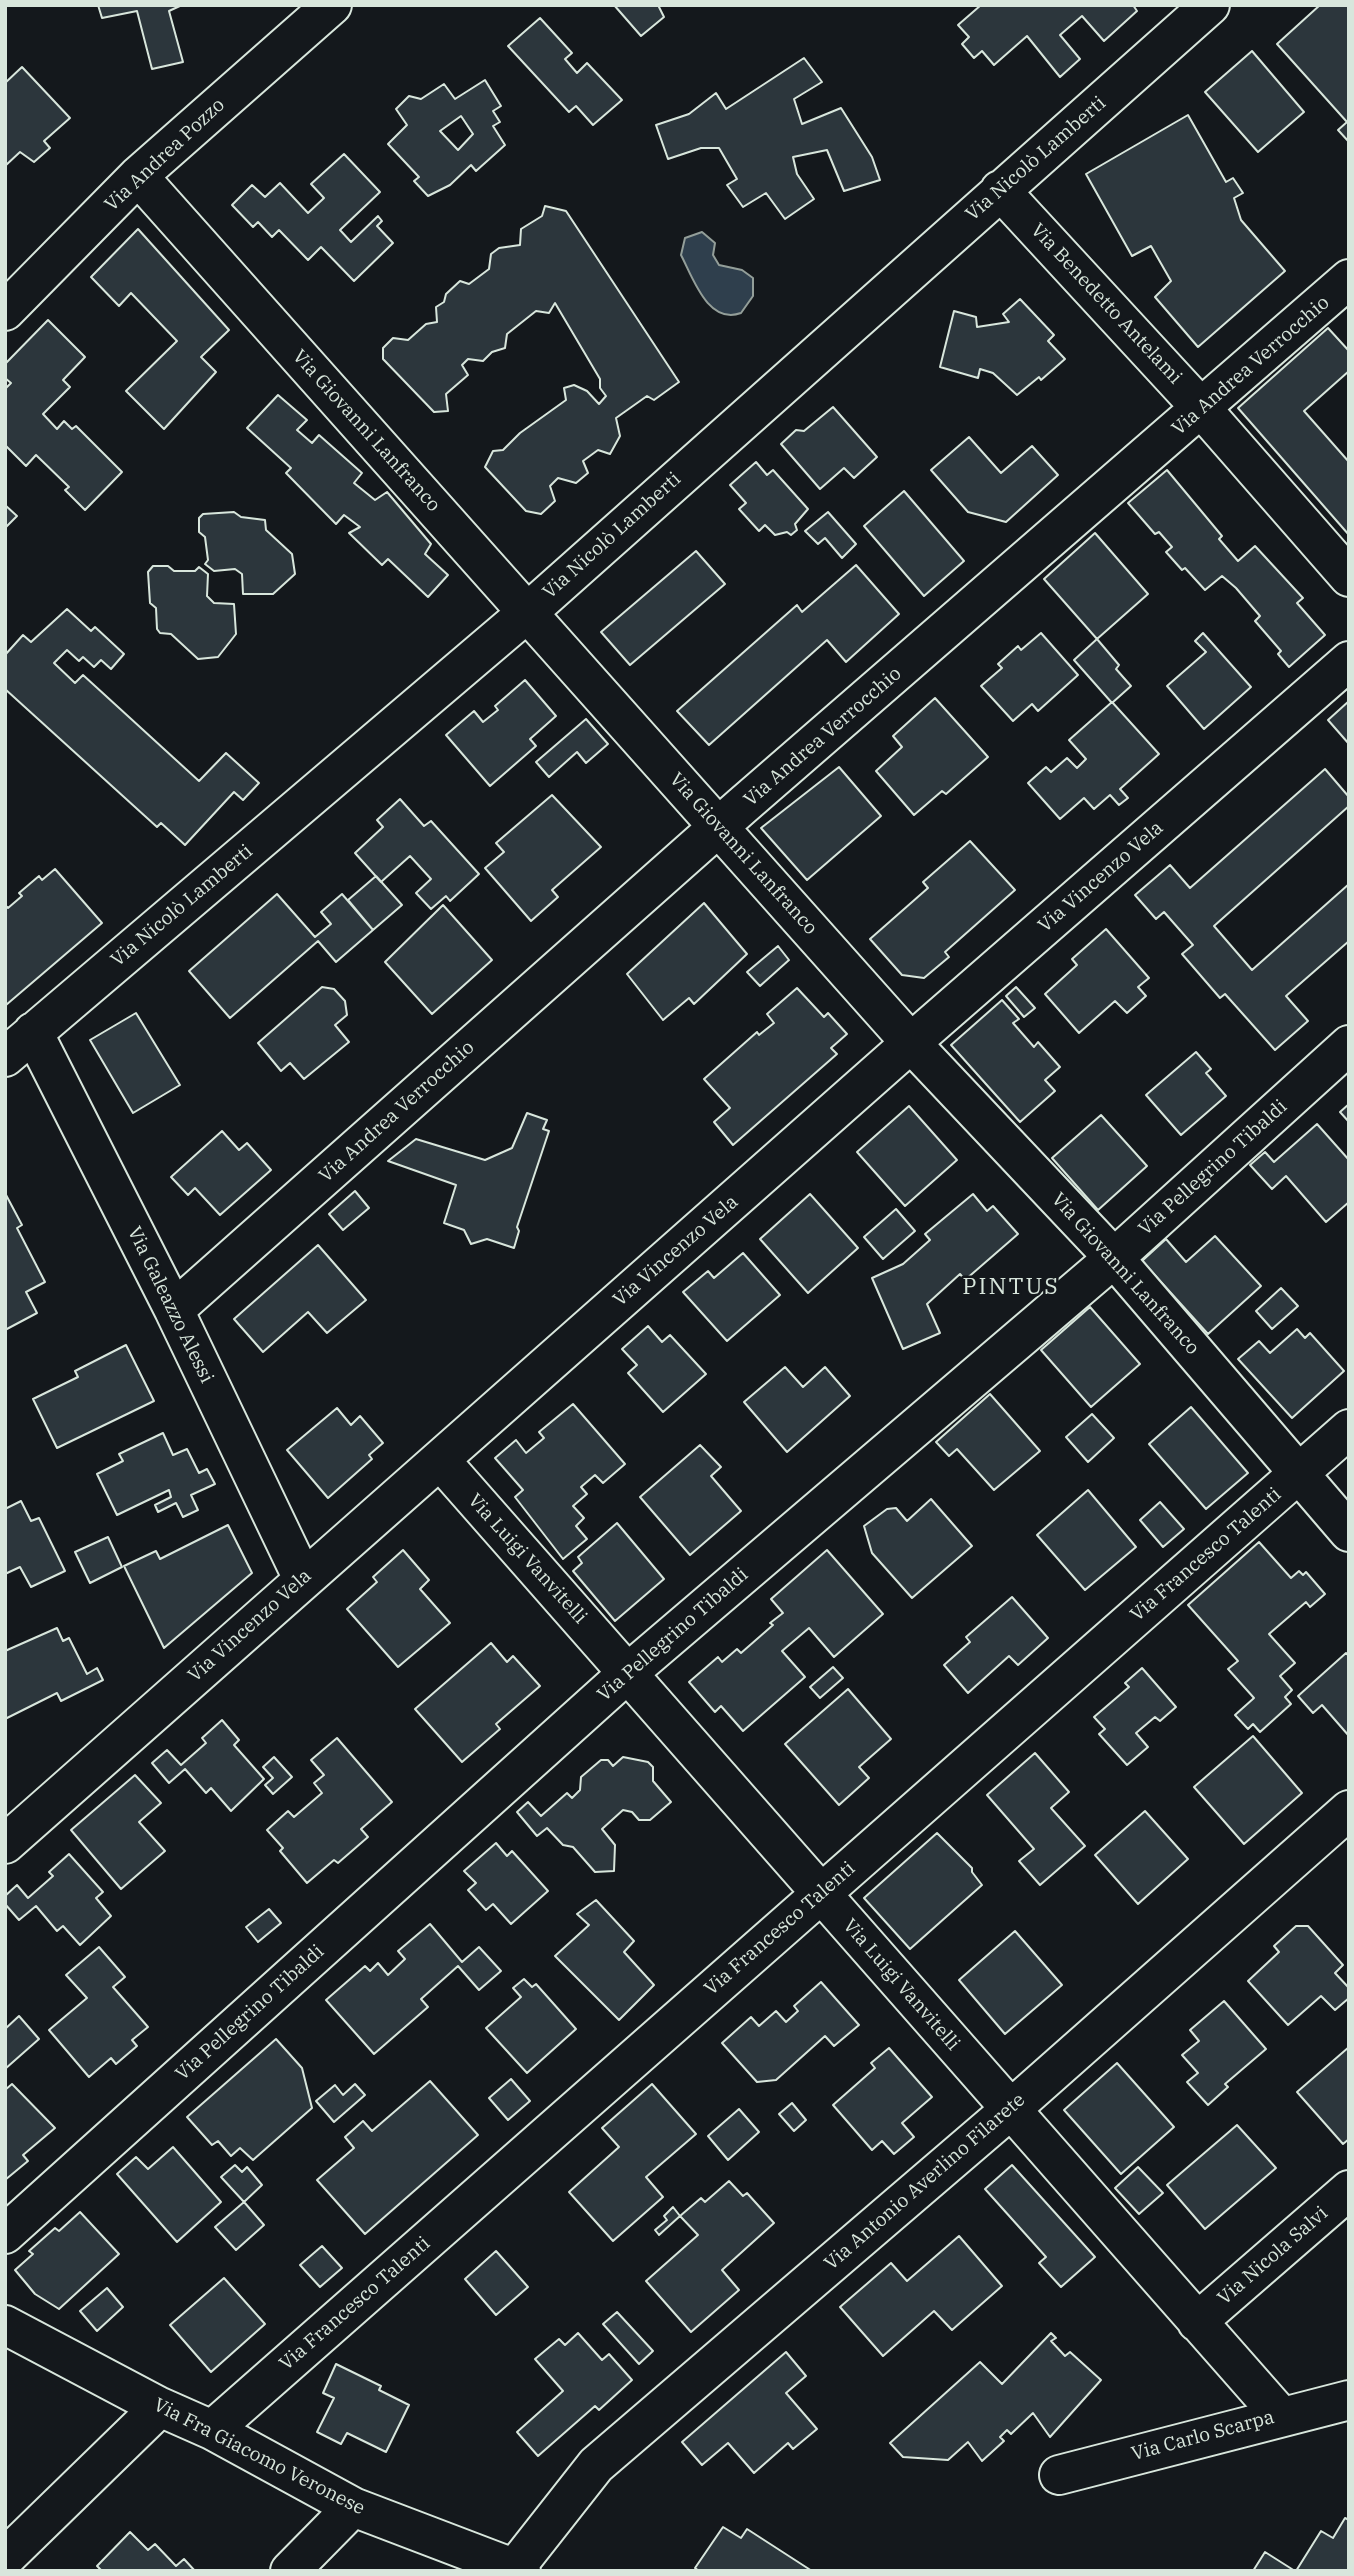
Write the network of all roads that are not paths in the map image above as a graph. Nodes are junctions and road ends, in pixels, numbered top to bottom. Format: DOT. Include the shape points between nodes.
graph roads {
  1 [pos="332,5"];
  2 [pos="1210,5"];
  3 [pos="138,176"];
  4 [pos="1000,190"];
  5 [pos="1349,279"];
  6 [pos="5,311"];
  7 [pos="1202,409"];
  8 [pos="1349,577"];
  9 [pos="528,612"];
  10 [pos="1349,661"];
  11 [pos="719,827"];
  12 [pos="33,1032"];
  13 [pos="911,1043"];
  14 [pos="1349,1045"];
  15 [pos="5,1057"];
  16 [pos="1114,1258"];
  17 [pos="174,1310"];
  18 [pos="1349,1429"];
  19 [pos="440,1460"];
  20 [pos="1298,1473"];
  21 [pos="1349,1532"];
  22 [pos="303,1579"];
  23 [pos="629,1672"];
  24 [pos="1349,1810"];
  25 [pos="10,1827"];
  26 [pos="821,1893"];
  27 [pos="1010,2110"];
  28 [pos="1349,2190"];
  29 [pos="5,2234"];
  30 [pos="1197,2322"];
  31 [pos="5,2325"];
  32 [pos="1349,2400"];
  33 [pos="160,2407"];
  34 [pos="1280,2415"];
  35 [pos="212,2430"];
  36 [pos="1059,2475"];
  37 [pos="353,2507"];
  38 [pos="5,2558"];
  39 [pos="518,2569"];
  40 [pos="290,2571"];
  1 -- 3 [label="street, Via Andrea Pozzo"];
  2 -- 4 [label="street, Via Nicolò Lamberti"];
  3 -- 6 [label="street, Via Andrea Pozzo"];
  3 -- 9 [label="street, Via Giovanni Lanfranco"];
  4 -- 7 [label="street, Via Benedetto Antelami"];
  4 -- 9 [label="street, Via Nicolò Lamberti"];
  5 -- 7 [label="street, Via Andrea Verrocchio"];
  7 -- 8 [label="street, Via Benedetto Antelami"];
  7 -- 11 [label="street, Via Andrea Verrocchio"];
  9 -- 11 [label="street, Via Giovanni Lanfranco"];
  9 -- 12 [label="street, Via Nicolò Lamberti"];
  10 -- 13 [label="street, Via Vincenzo Vela"];
  11 -- 13 [label="street, Via Giovanni Lanfranco"];
  11 -- 17 [label="street, Via Andrea Verrocchio"];
  12 -- 15 [label="street, Via Nicolò Lamberti"];
  12 -- 17 [label="street, Via Galeazzo Alessi"];
  13 -- 16 [label="street, Via Giovanni Lanfranco"];
  13 -- 19 [label="street, Via Vincenzo Vela"];
  14 -- 16 [label="street, Via Pellegrino Tibaldi"];
  16 -- 20 [label="street, Via Giovanni Lanfranco"];
  16 -- 23 [label="street, Via Pellegrino Tibaldi"];
  17 -- 22 [label="street, Via Galeazzo Alessi"];
  18 -- 20 [label="street, Via Francesco Talenti"];
  19 -- 22 [label="street, Via Vincenzo Vela"];
  19 -- 23 [label="street, Via Luigi Vanvitelli"];
  20 -- 21 [label="street, Via Giovanni Lanfranco"];
  20 -- 26 [label="street, Via Francesco Talenti"];
  22 -- 25 [label="street, Via Vincenzo Vela"];
  23 -- 26 [label="street, Via Luigi Vanvitelli"];
  23 -- 29 [label="street, Via Pellegrino Tibaldi"];
  24 -- 27 [label="street, Via Antonio Averlino Filarete"];
  26 -- 27 [label="street, Via Luigi Vanvitelli"];
  26 -- 35 [label="street, Via Francesco Talenti"];
  27 -- 30 [label="street, Via Luigi Vanvitelli"];
  27 -- 39 [label="street, Via Antonio Averlino Filarete" via="596,2465"];
  28 -- 30 [label="street, Via Nicola Salvi"];
  30 -- 34 [label="street, Via Luigi Vanvitelli"];
  31 -- 33 [label="street, Via Fra Giacomo Veronese"];
  32 -- 34 [label="street, Via Carlo Scarpa"];
  33 -- 35 [label="street, Via Fra Giacomo Veronese"];
  33 -- 38 [label="street"];
  34 -- 36 [label="street, Via Carlo Scarpa"];
  35 -- 37 [label="street, Via Fra Giacomo Veronese"];
  37 -- 39 [label="street, Via Fra Giacomo Veronese"];
  37 -- 40 [label="street"];
}
